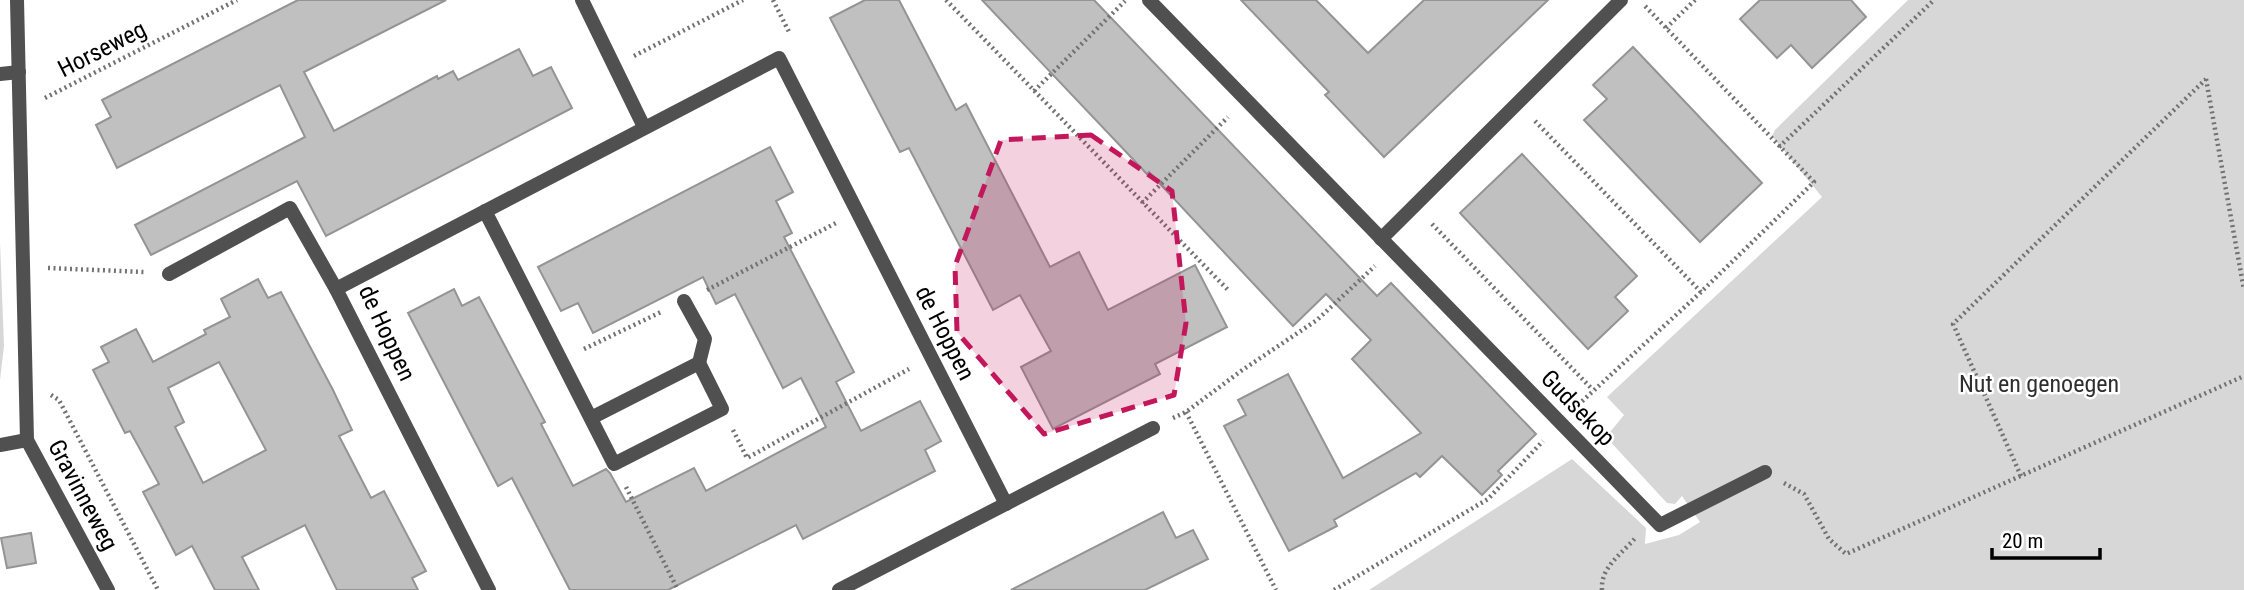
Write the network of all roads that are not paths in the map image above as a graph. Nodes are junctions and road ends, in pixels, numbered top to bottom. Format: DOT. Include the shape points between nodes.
graph roads {
  1 [pos="18,0"];
  2 [pos="582,0"];
  3 [pos="1150,0"];
  4 [pos="1621,0"];
  5 [pos="19,72"];
  6 [pos="0,74"];
  7 [pos="643,127"];
  8 [pos="485,211"];
  9 [pos="1381,239"];
  10 [pos="169,274"];
  11 [pos="336,289"];
  12 [pos="684,301"];
  13 [pos="699,363"];
  14 [pos="591,418"];
  15 [pos="1153,428"];
  16 [pos="27,440"];
  17 [pos="0,445"];
  18 [pos="1765,472"];
  19 [pos="1006,504"];
  20 [pos="108,590"];
  21 [pos="489,590"];
  22 [pos="839,590"];
  1 -- 5 [label="street, Gravinneweg"];
  2 -- 7 [label="street"];
  3 -- 9 [label="street, Gudsekop"];
  4 -- 9 [label="street"];
  5 -- 6 [label="street"];
  5 -- 16 [label="street, Gravinneweg"];
  7 -- 8 [label="street, de Hoppen"];
  7 -- 19 [label="street, de Hoppen" via="779,58"];
  8 -- 11 [label="street, de Hoppen"];
  8 -- 14 [label="street"];
  9 -- 18 [label="street, Gudsekop" via="1660,525"];
  10 -- 11 [label="street" via="290,208"];
  11 -- 21 [label="street, de Hoppen"];
  12 -- 13 [label="street" via="705,338"];
  13 -- 14 [label="street"];
  13 -- 14 [label="street" via="722,409 614,464"];
  15 -- 19 [label="street"];
  16 -- 17 [label="street"];
  16 -- 20 [label="street, Gravinneweg"];
  19 -- 22 [label="street"];
}
